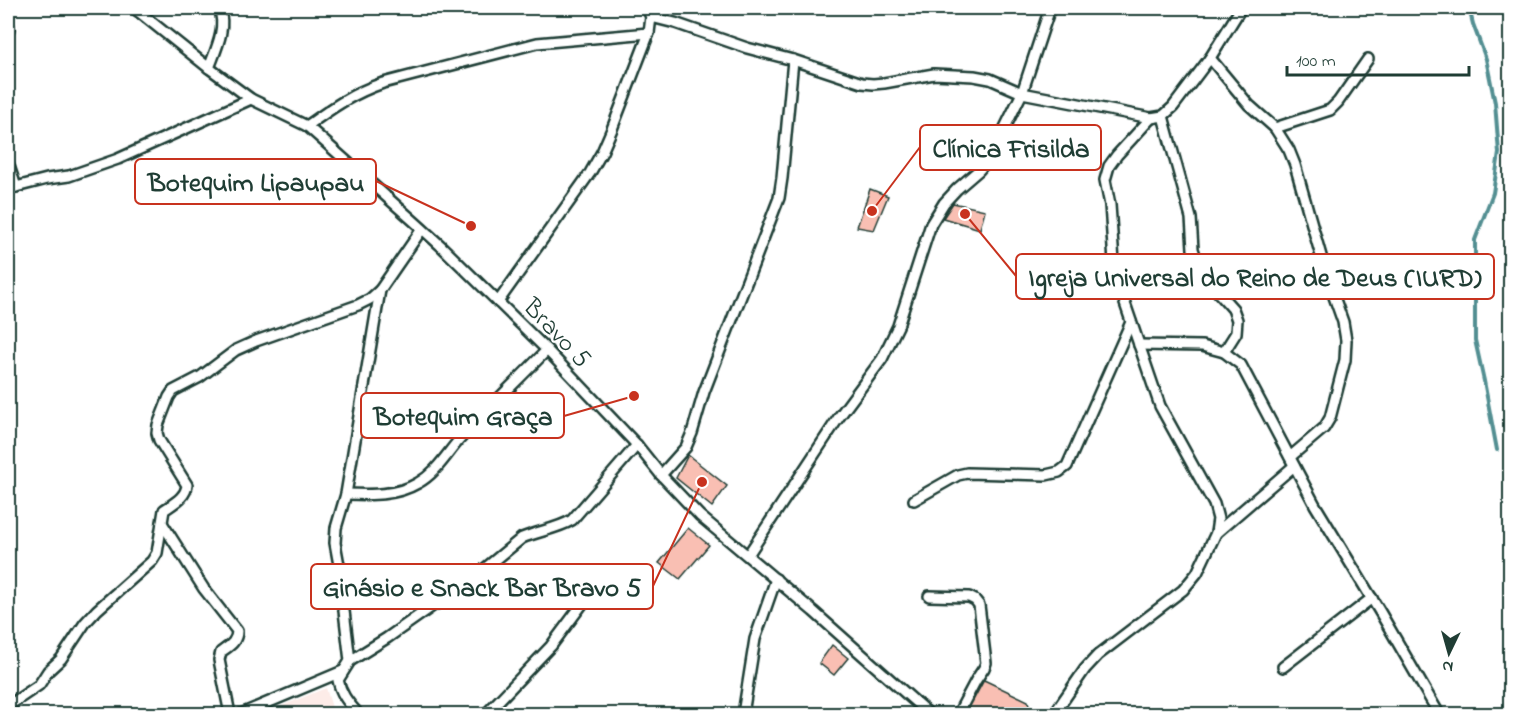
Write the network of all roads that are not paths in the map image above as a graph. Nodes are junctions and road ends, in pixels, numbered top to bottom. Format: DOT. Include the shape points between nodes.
graph roads {
  1 [pos="134,8"];
  2 [pos="219,8"];
  3 [pos="647,8"];
  4 [pos="1050,8"];
  5 [pos="1241,8"];
  6 [pos="651,17"];
  7 [pos="8,23"];
  8 [pos="8,32"];
  9 [pos="649,33"];
  10 [pos="1210,58"];
  11 [pos="1368,59"];
  12 [pos="793,60"];
  13 [pos="209,68"];
  14 [pos="1022,93"];
  15 [pos="251,99"];
  16 [pos="1163,116"];
  17 [pos="1151,118"];
  18 [pos="307,126"];
  19 [pos="1275,128"];
  20 [pos="8,164"];
  21 [pos="12,188"];
  22 [pos="422,229"];
  23 [pos="380,290"];
  24 [pos="498,302"];
  25 [pos="1131,322"];
  26 [pos="1139,345"];
  27 [pos="547,350"];
  28 [pos="1224,352"];
  29 [pos="637,445"];
  30 [pos="1292,461"];
  31 [pos="661,475"];
  32 [pos="346,494"];
  33 [pos="914,500"];
  34 [pos="162,523"];
  35 [pos="1216,533"];
  36 [pos="748,555"];
  37 [pos="601,579"];
  38 [pos="776,579"];
  39 [pos="929,596"];
  40 [pos="1372,598"];
  41 [pos="350,661"];
  42 [pos="1283,667"];
  43 [pos="343,671"];
  44 [pos="8,706"];
  45 [pos="230,714"];
  46 [pos="241,714"];
  47 [pos="358,714"];
  48 [pos="486,714"];
  49 [pos="743,714"];
  50 [pos="929,714"];
  51 [pos="958,714"];
  52 [pos="1054,714"];
  53 [pos="1438,714"];
  1 -- 13 [label="street, Bravo 5"];
  2 -- 13 [label="street" via="222,29"];
  3 -- 6 [label="street"];
  4 -- 14 [label="street"];
  5 -- 10 [label="street"];
  6 -- 9 [label="street"];
  6 -- 12 [label="street"];
  7 -- 8 [label="street"];
  9 -- 18 [label="street" via="537,43 383,83 342,101"];
  9 -- 24 [label="street" via="602,152"];
  10 -- 16 [label="street"];
  10 -- 19 [label="street" via="1249,105"];
  11 -- 19 [label="street" via="1330,110"];
  12 -- 14 [label="street" via="862,83 934,74 974,76"];
  12 -- 31 [label="street" via="779,198 692,433 686,447"];
  13 -- 15 [label="street, Bravo 5"];
  14 -- 17 [label="street"];
  14 -- 36 [label="street" via="991,156 957,189 931,224 898,326 882,359"];
  15 -- 18 [label="street, Bravo 5"];
  15 -- 21 [label="street" via="118,159 69,176"];
  16 -- 17 [label="street"];
  16 -- 28 [label="street" via="1191,218 1193,249 1201,273 1233,309 1237,320 1236,333"];
  17 -- 25 [label="street" via="1117,155 1105,180 1114,262"];
  18 -- 22 [label="street, Bravo 5"];
  19 -- 30 [label="street" via="1295,165 1346,339 1345,360 1330,418"];
  20 -- 21 [label="street"];
  22 -- 23 [label="street"];
  22 -- 24 [label="street, Bravo 5"];
  23 -- 32 [label="street"];
  23 -- 34 [label="street" via="358,305 236,350 173,391 157,432 187,491 164,510"];
  24 -- 27 [label="street, Bravo 5"];
  25 -- 26 [label="street"];
  25 -- 33 [label="street" via="1067,466 1046,475 967,473"];
  26 -- 28 [label="street" via="1202,346"];
  26 -- 35 [label="street" via="1160,406 1214,504"];
  27 -- 29 [label="street, Bravo 5"];
  27 -- 32 [label="street" via="433,472 418,483 379,495"];
  28 -- 30 [label="street" via="1241,365"];
  29 -- 31 [label="street, Bravo 5"];
  29 -- 41 [label="street" via="572,520 522,538 448,599"];
  30 -- 35 [label="street"];
  30 -- 40 [label="street"];
  31 -- 36 [label="street, Bravo 5" via="700,516"];
  32 -- 41 [label="street" via="335,543"];
  34 -- 44 [label="street" via="157,554 152,561 85,623 39,685"];
  34 -- 45 [label="street" via="204,589 237,631 234,642 221,652 219,660"];
  35 -- 52 [label="street" via="1197,573 1183,590 1098,654"];
  36 -- 38 [label="street, Bravo 5"];
  37 -- 48 [label="street" via="551,646"];
  38 -- 49 [label="street" via="755,639"];
  38 -- 50 [label="street, Bravo 5"];
  39 -- 51 [label="street" via="969,597 980,605 986,663"];
  40 -- 42 [label="street"];
  40 -- 53 [label="street"];
  41 -- 43 [label="street"];
  43 -- 46 [label="street"];
  43 -- 47 [label="street" via="338,680 340,691"];
}
